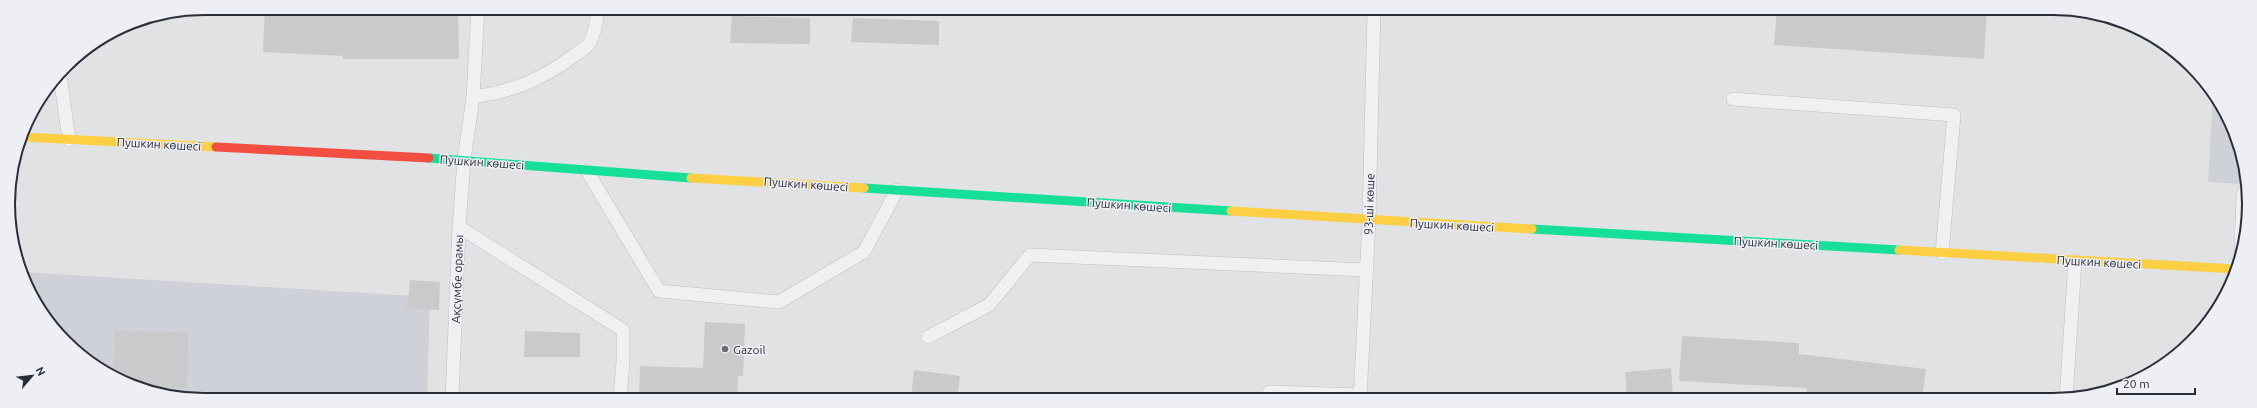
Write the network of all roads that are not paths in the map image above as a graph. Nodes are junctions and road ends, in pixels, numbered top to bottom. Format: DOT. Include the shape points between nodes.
graph roads {
  1 [pos="478,15"];
  2 [pos="598,15"];
  3 [pos="1374,15"];
  4 [pos="61,81"];
  5 [pos="473,97"];
  6 [pos="1733,99"];
  7 [pos="27,137"];
  8 [pos="69,140"];
  9 [pos="464,160"];
  10 [pos="587,171"];
  11 [pos="897,190"];
  12 [pos="2242,195"];
  13 [pos="2242,219"];
  14 [pos="1369,220"];
  15 [pos="459,227"];
  16 [pos="1942,253"];
  17 [pos="2076,261"];
  18 [pos="2231,269"];
  19 [pos="1366,270"];
  20 [pos="928,337"];
  21 [pos="1270,392"];
  22 [pos="452,393"];
  23 [pos="620,393"];
  24 [pos="1288,393"];
  25 [pos="1360,393"];
  26 [pos="2067,393"];
  1 -- 5 [label="lane, Ақсүмбе орамы"];
  2 -- 5 [label="lane" via="588,45 569,59 535,81 505,92"];
  3 -- 14 [label="lane, 93-ші көше"];
  4 -- 8 [label="lane"];
  5 -- 9 [label="lane, Ақсүмбе орамы"];
  6 -- 16 [label="lane" via="1954,115"];
  7 -- 8 [label="main road, Пушкин көшесі"];
  8 -- 9 [label="main road, Пушкин көшесі"];
  9 -- 10 [label="main road, Пушкин көшесі"];
  9 -- 15 [label="lane, Ақсүмбе орамы"];
  10 -- 11 [label="main road, Пушкин көшесі"];
  10 -- 11 [label="lane" via="659,291 779,302 864,252"];
  11 -- 14 [label="main road, Пушкин көшесі"];
  12 -- 13 [label="lane"];
  14 -- 16 [label="main road, Пушкин көшесі"];
  14 -- 19 [label="lane, 93-ші көше"];
  15 -- 22 [label="lane, Ақсүмбе орамы"];
  15 -- 23 [label="lane" via="623,330"];
  16 -- 17 [label="main road, Пушкин көшесі"];
  17 -- 18 [label="main road, Пушкин көшесі"];
  17 -- 26 [label="lane"];
  19 -- 20 [label="lane" via="1030,255 988,305"];
  19 -- 25 [label="lane, 93-ші көше"];
  21 -- 24 [label="lane"];
}
